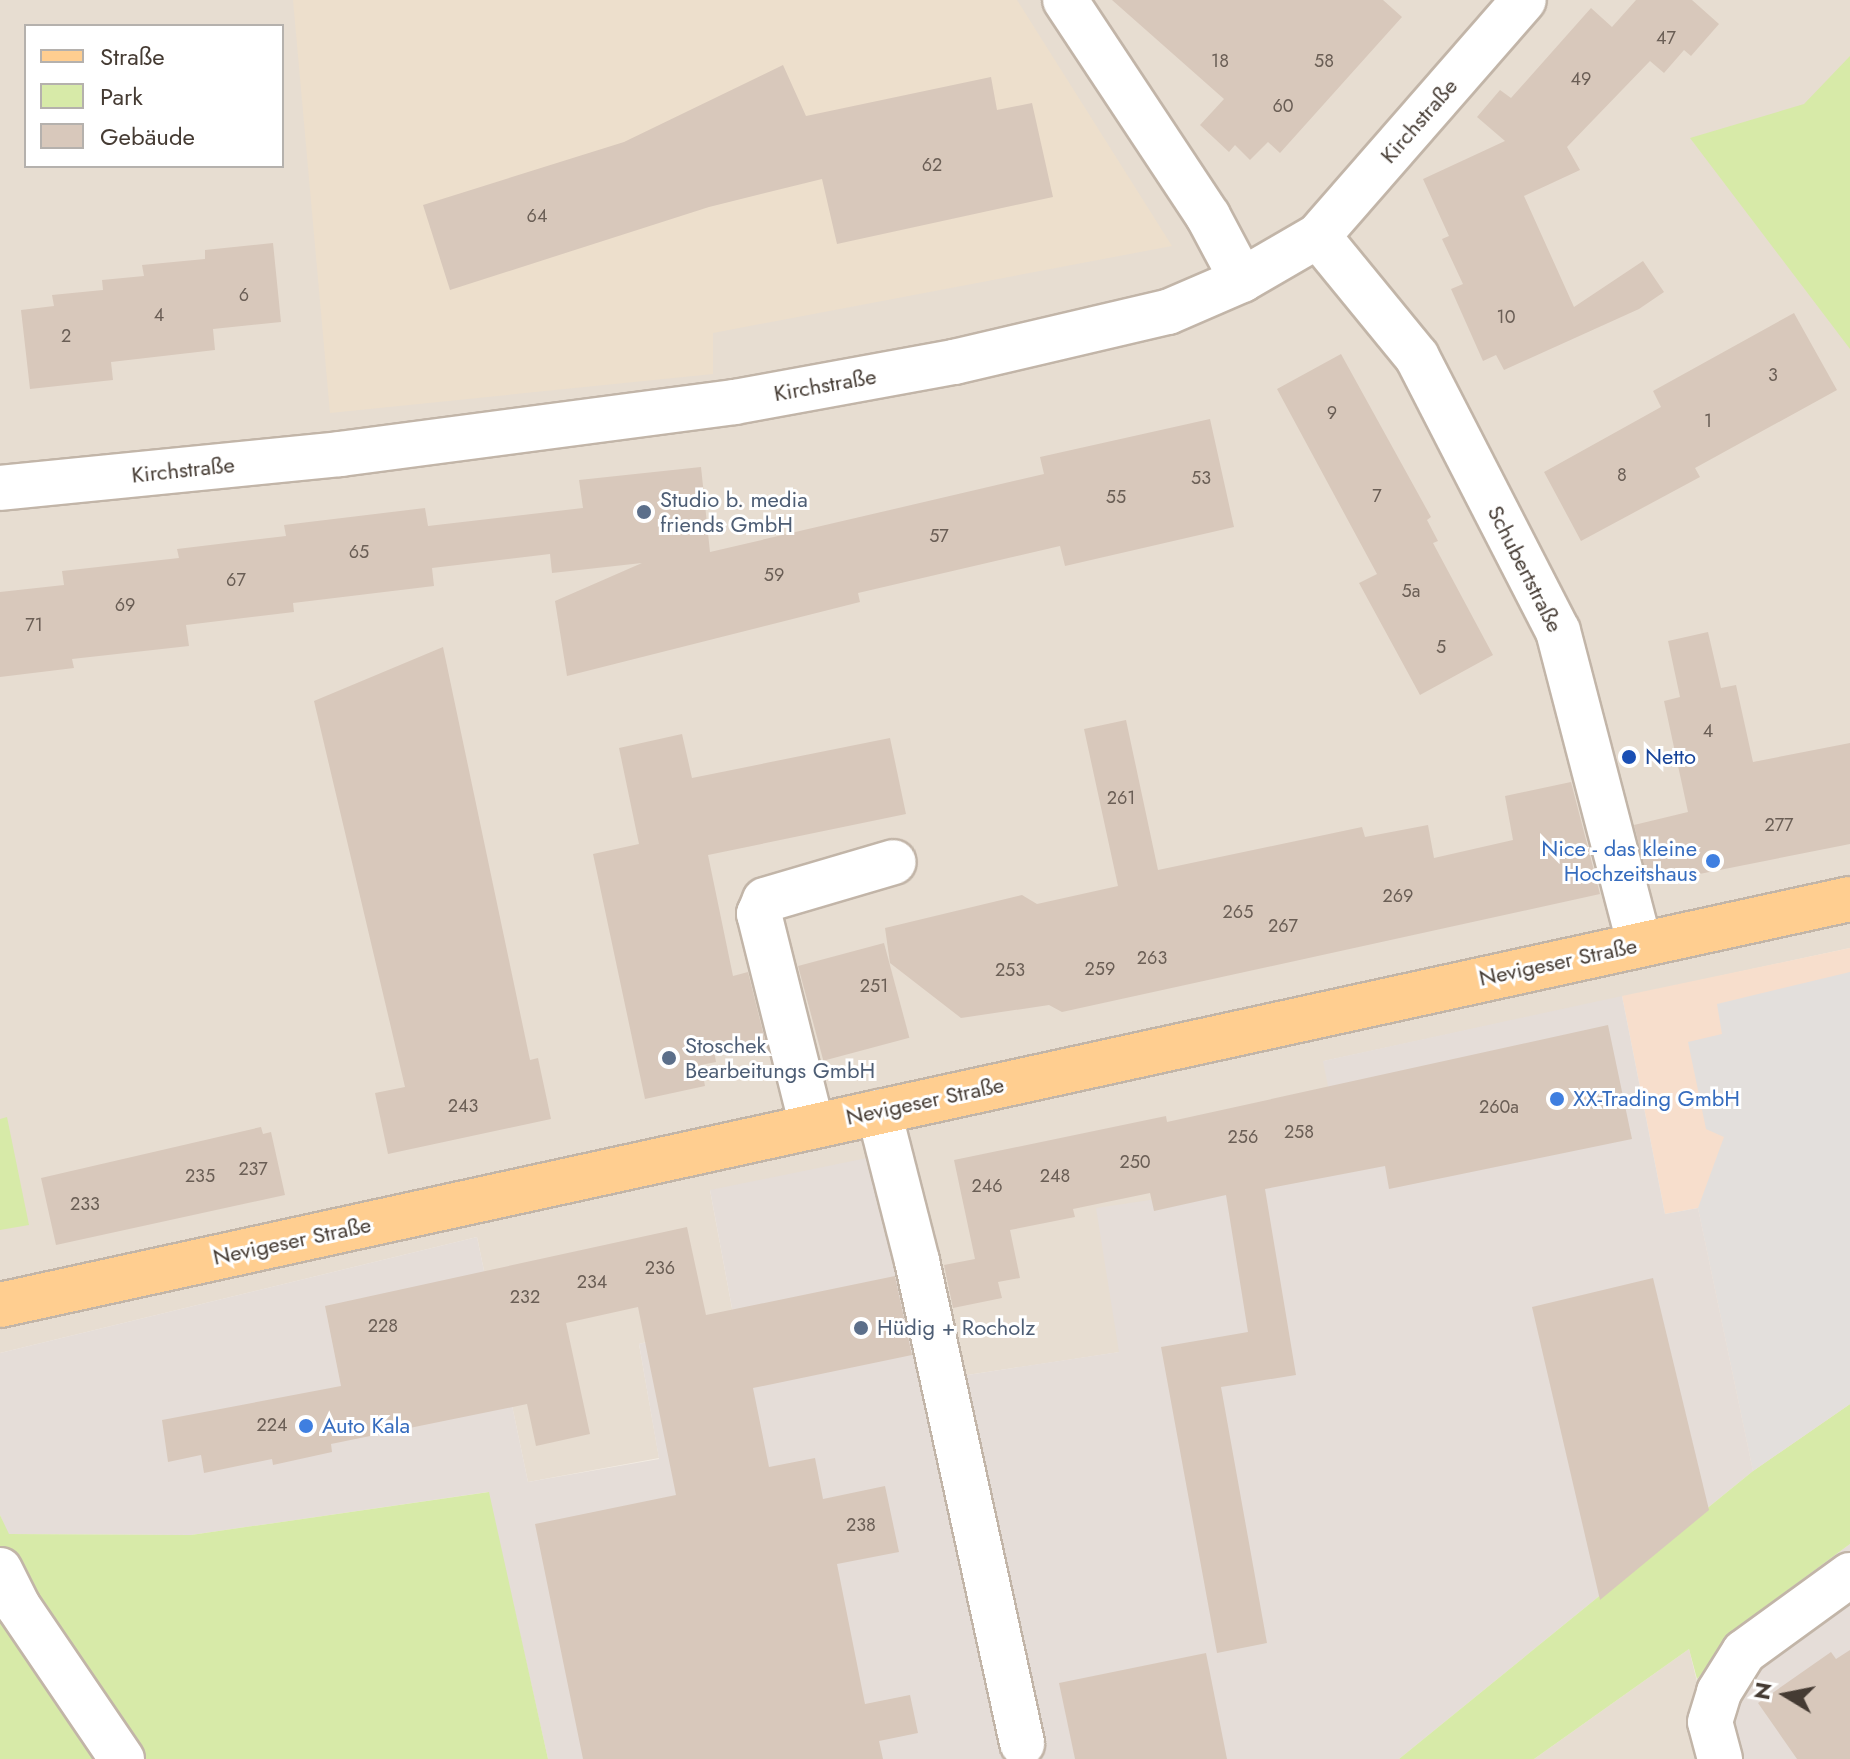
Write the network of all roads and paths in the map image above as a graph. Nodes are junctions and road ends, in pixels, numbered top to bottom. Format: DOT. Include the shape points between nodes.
graph roads {
  1 [pos="1065,0"];
  2 [pos="1524,0"];
  3 [pos="1318,236"];
  4 [pos="1242,280"];
  5 [pos="0,488"];
  6 [pos="894,862"];
  7 [pos="1850,899"];
  8 [pos="1639,943"];
  9 [pos="879,1112"];
  10 [pos="812,1126"];
  11 [pos="0,1305"];
  12 [pos="0,1570"];
  13 [pos="1850,1575"];
  14 [pos="1022,1744"];
  15 [pos="122,1759"];
  16 [pos="1720,1759"];
  1 -- 4 [label="street" via="1208,216"];
  2 -- 3 [label="street, Kirchstraße"];
  3 -- 4 [label="street, Kirchstraße"];
  3 -- 8 [label="street, Schubertstraße" via="1417,357 1558,631"];
  4 -- 5 [label="street, Kirchstraße" via="1168,312 954,362 735,402 340,454"];
  6 -- 10 [label="street" via="765,900 759,914"];
  7 -- 8 [label="main road, Nevigeser Straße"];
  8 -- 9 [label="main road, Nevigeser Straße"];
  9 -- 10 [label="main road, Nevigeser Straße"];
  9 -- 14 [label="street" via="921,1276"];
  10 -- 11 [label="main road, Nevigeser Straße"];
  12 -- 15 [label="street" via="18,1606"];
  13 -- 16 [label="street" via="1744,1652 1719,1692 1710,1722"];
}
